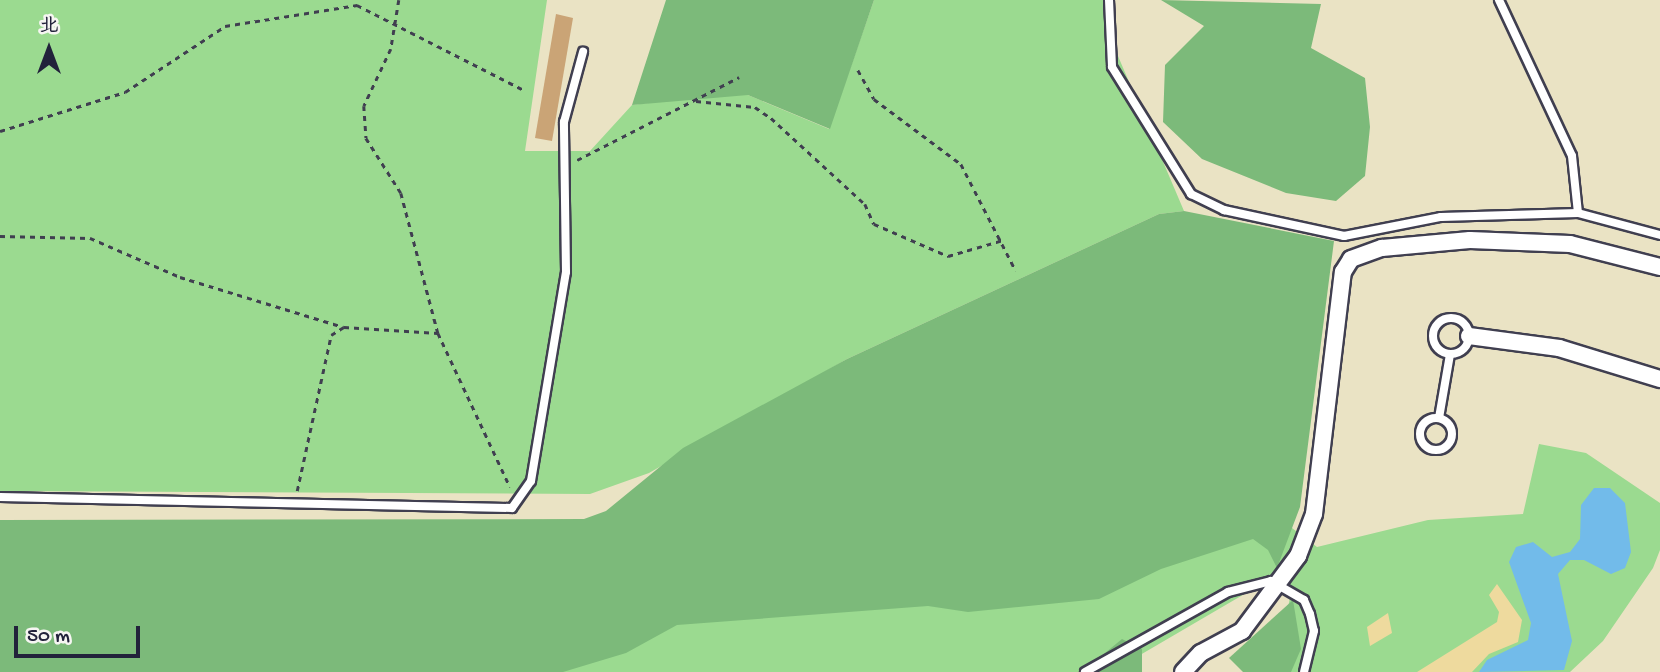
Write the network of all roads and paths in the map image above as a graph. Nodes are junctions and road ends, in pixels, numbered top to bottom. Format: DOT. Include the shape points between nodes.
graph roads {
  1 [pos="400,0"];
  2 [pos="1109,0"];
  3 [pos="1499,0"];
  4 [pos="396,26"];
  5 [pos="583,52"];
  6 [pos="858,71"];
  7 [pos="739,77"];
  8 [pos="524,90"];
  9 [pos="696,101"];
  10 [pos="0,131"];
  11 [pos="565,164"];
  12 [pos="1578,213"];
  13 [pos="1660,235"];
  14 [pos="0,236"];
  15 [pos="1003,240"];
  16 [pos="1660,267"];
  17 [pos="1016,271"];
  18 [pos="344,327"];
  19 [pos="438,333"];
  20 [pos="1469,336"];
  21 [pos="1450,354"];
  22 [pos="1660,379"];
  23 [pos="1439,418"];
  24 [pos="0,497"];
  25 [pos="517,501"];
  26 [pos="294,504"];
  27 [pos="1281,585"];
  28 [pos="1085,672"];
  29 [pos="1183,672"];
  30 [pos="1304,672"];
  1 -- 4 [label="path"];
  2 -- 12 [label="lane" via="1112,67 1191,194 1224,210 1344,236 1441,217"];
  3 -- 12 [label="lane" via="1572,156"];
  4 -- 8 [label="path"];
  4 -- 10 [label="path" via="357,5 225,26 125,92"];
  4 -- 19 [label="path" via="364,106 366,138 401,193"];
  5 -- 11 [label="lane" via="564,122"];
  6 -- 15 [label="path" via="874,99 961,164"];
  7 -- 9 [label="path"];
  9 -- 11 [label="path" via="598,155"];
  9 -- 15 [label="path" via="755,107 771,118 865,204 874,224 948,256"];
  11 -- 25 [label="lane" via="566,272 531,481"];
  12 -- 13 [label="lane"];
  14 -- 18 [label="path" via="90,238 180,277"];
  15 -- 17 [label="path"];
  16 -- 27 [label="street" via="1570,244 1470,240 1382,247 1351,259 1343,272 1314,514"];
  18 -- 19 [label="path"];
  18 -- 26 [label="path" via="331,335"];
  19 -- 25 [label="path"];
  20 -- 21 [label="lane" via="1465,347"];
  20 -- 21 [label="lane" via="1455,319 1439,323 1433,339"];
  20 -- 22 [label="street" via="1559,348"];
  21 -- 23 [label="lane"];
  23 -- 23 [label="lane" via="1420,431 1433,450 1444,448 1453,434"];
  24 -- 26 [label="lane"];
  25 -- 26 [label="lane" via="512,508"];
  27 -- 28 [label="lane" via="1261,582 1228,592"];
  27 -- 29 [label="street" via="1242,631 1201,653"];
  27 -- 30 [label="lane" via="1304,600 1310,614 1314,631"];
}
